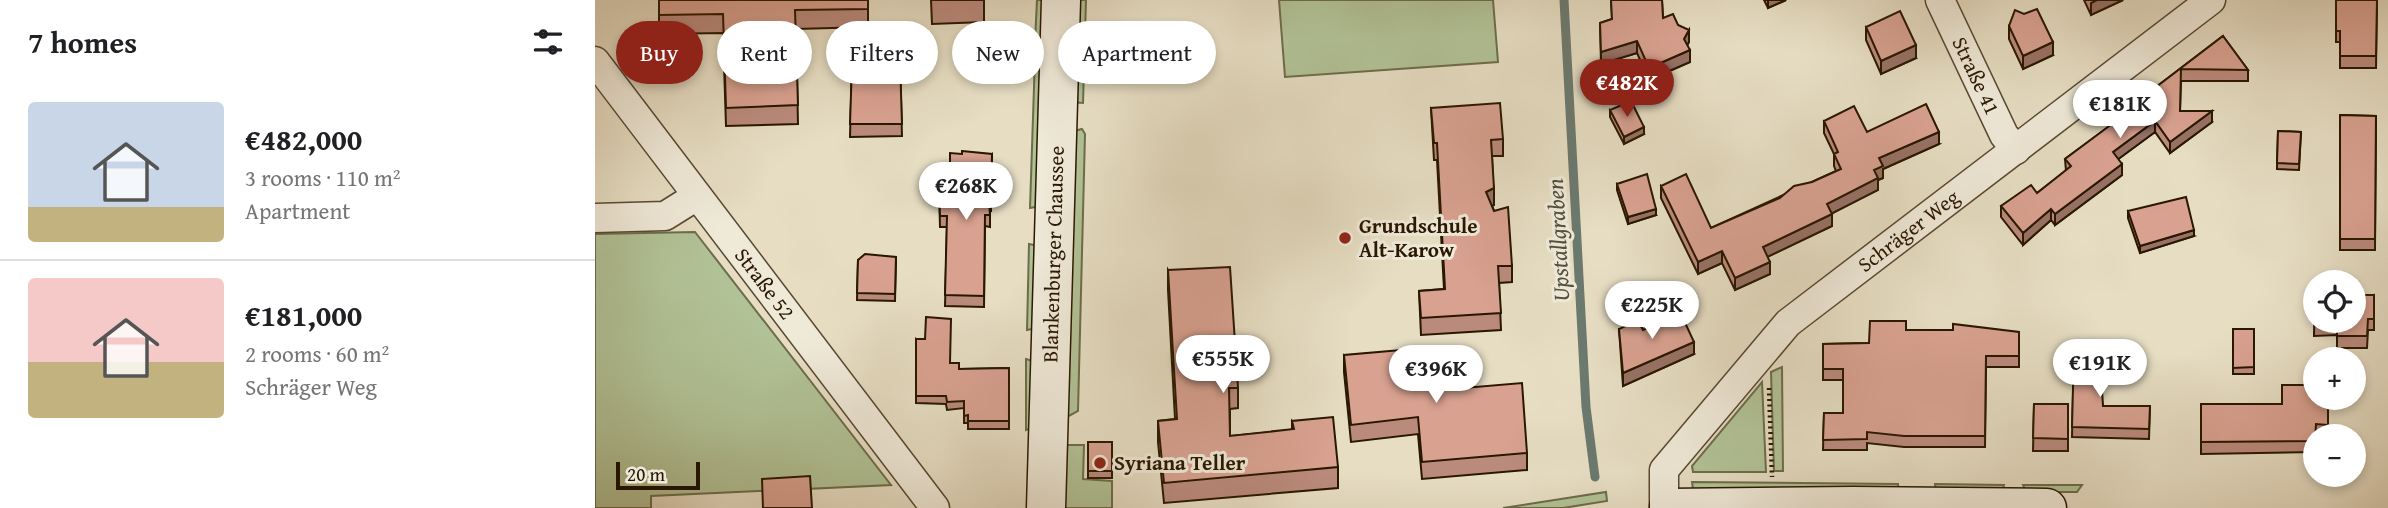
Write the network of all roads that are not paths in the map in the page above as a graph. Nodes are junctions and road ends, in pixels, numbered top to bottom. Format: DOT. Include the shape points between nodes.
graph roads {
  1 [pos="1061,0"];
  2 [pos="1940,0"];
  3 [pos="2211,0"];
  4 [pos="595,61"];
  5 [pos="2015,150"];
  6 [pos="697,196"];
  7 [pos="595,218"];
  8 [pos="935,508"];
  9 [pos="1046,508"];
  10 [pos="1666,508"];
  11 [pos="1970,508"];
  12 [pos="2047,508"];
  1 -- 9 [label="main road, Blankenburger Chaussee"];
  2 -- 5 [label="street, Straße 41"];
  3 -- 5 [label="street, Schräger Weg"];
  4 -- 6 [label="street, Straße 52"];
  5 -- 10 [label="street, Schräger Weg" via="1789,324 1664,470"];
  6 -- 7 [label="street" via="665,216"];
  6 -- 8 [label="street, Straße 52"];
  10 -- 11 [label="main road"];
  11 -- 12 [label="main road"];
}
